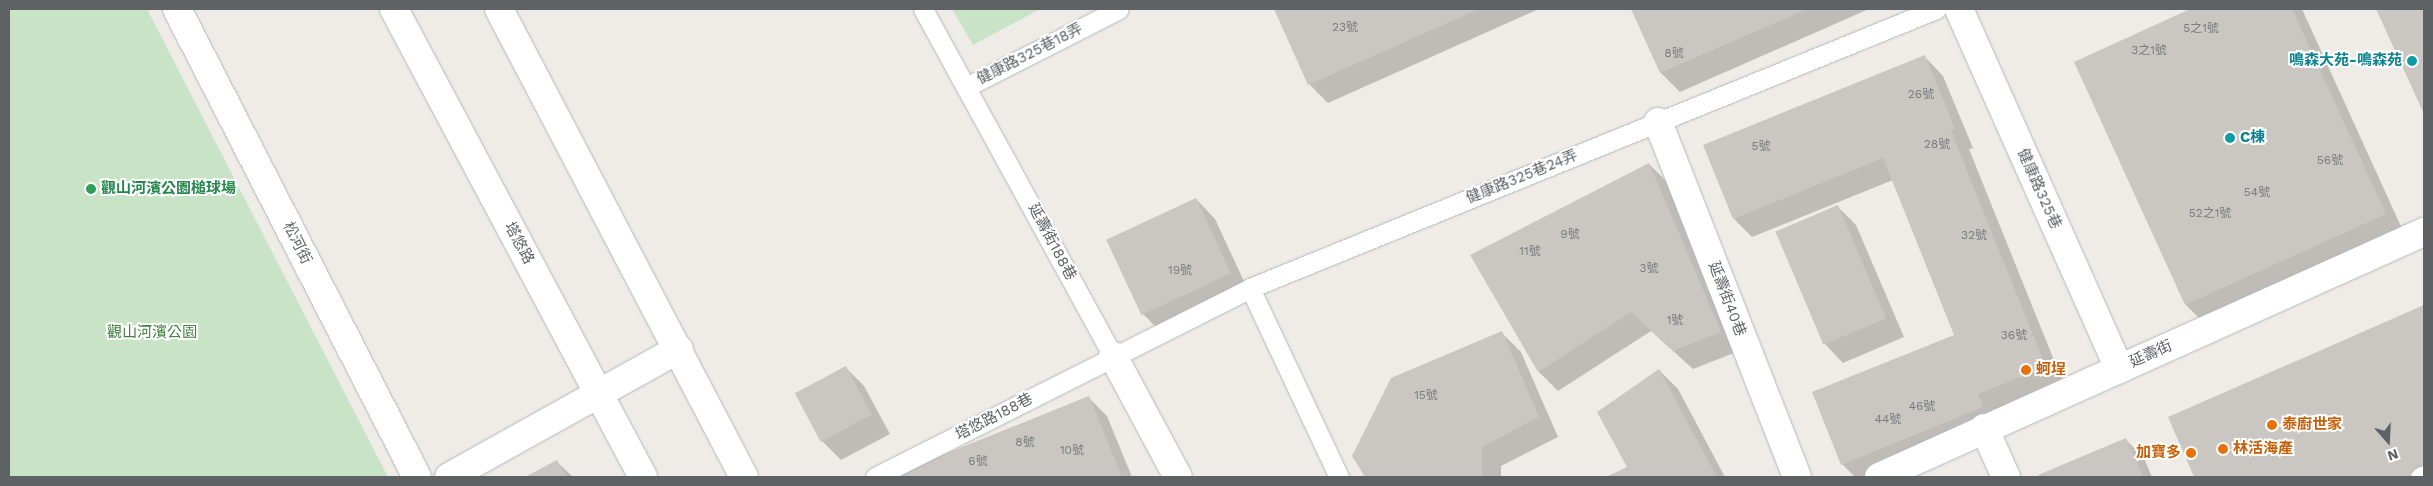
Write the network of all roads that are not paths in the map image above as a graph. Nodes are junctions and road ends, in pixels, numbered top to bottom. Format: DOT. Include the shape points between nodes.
graph roads {
  1 [pos="177,9"];
  2 [pos="394,9"];
  3 [pos="499,9"];
  4 [pos="923,9"];
  5 [pos="1119,9"];
  6 [pos="1936,9"];
  7 [pos="1959,9"];
  8 [pos="968,86"];
  9 [pos="1658,122"];
  10 [pos="2424,232"];
  11 [pos="1250,288"];
  12 [pos="679,349"];
  13 [pos="1113,356"];
  14 [pos="2119,369"];
  15 [pos="599,394"];
  16 [pos="1984,428"];
  17 [pos="2424,475"];
  18 [pos="417,477"];
  19 [pos="449,477"];
  20 [pos="643,477"];
  21 [pos="744,477"];
  22 [pos="875,477"];
  23 [pos="1178,477"];
  24 [pos="1340,477"];
  25 [pos="1797,477"];
  26 [pos="1879,477"];
  27 [pos="2006,477"];
  28 [pos="2420,477"];
  1 -- 18 [label="street, 松河街"];
  2 -- 15 [label="street, 塔悠路"];
  3 -- 12 [label="street"];
  4 -- 8 [label="lane, 延壽街188巷"];
  5 -- 8 [label="lane, 健康路325巷18弄"];
  6 -- 9 [label="lane, 健康路325巷24弄"];
  7 -- 14 [label="street, 健康路325巷"];
  8 -- 13 [label="lane, 延壽街188巷"];
  9 -- 11 [label="lane, 健康路325巷24弄"];
  9 -- 25 [label="street, 延壽街40巷"];
  10 -- 14 [label="street, 延壽街"];
  11 -- 13 [label="lane, 健康路325巷24弄"];
  11 -- 24 [label="lane"];
  12 -- 15 [label="street"];
  12 -- 21 [label="street"];
  13 -- 22 [label="lane, 塔悠路188巷"];
  13 -- 23 [label="street, 延壽街188巷"];
  14 -- 16 [label="street, 延壽街"];
  15 -- 19 [label="street"];
  15 -- 20 [label="street, 塔悠路"];
  16 -- 26 [label="street, 延壽街"];
  16 -- 27 [label="street"];
  17 -- 28 [label="lane"];
}
